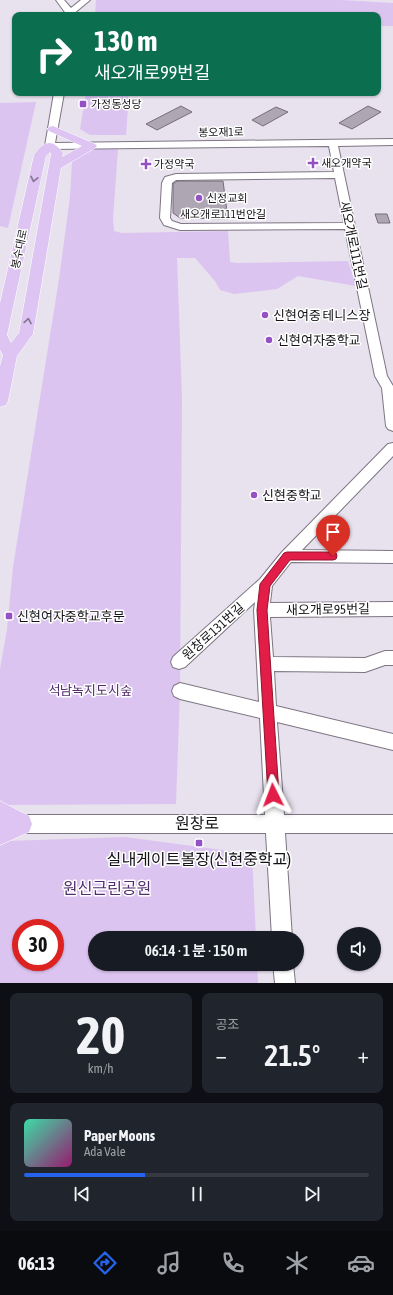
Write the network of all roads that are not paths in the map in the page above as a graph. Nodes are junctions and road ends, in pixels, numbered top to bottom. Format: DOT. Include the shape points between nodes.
graph roads {
  1 [pos="60,0"];
  2 [pos="71,0"];
  3 [pos="86,0"];
  4 [pos="69,12"];
  5 [pos="70,12"];
  6 [pos="72,12"];
  7 [pos="58,96"];
  8 [pos="54,129"];
  9 [pos="393,142"];
  10 [pos="332,143"];
  11 [pos="50,146"];
  12 [pos="91,146"];
  13 [pos="55,166"];
  14 [pos="339,175"];
  15 [pos="350,226"];
  16 [pos="5,355"];
  17 [pos="390,388"];
  18 [pos="0,396"];
  19 [pos="393,426"];
  20 [pos="393,448"];
  21 [pos="287,556"];
  22 [pos="393,557"];
  23 [pos="265,584"];
  24 [pos="393,609"];
  25 [pos="262,610"];
  26 [pos="393,658"];
  27 [pos="179,662"];
  28 [pos="265,664"];
  29 [pos="180,691"];
  30 [pos="268,711"];
  31 [pos="393,742"];
  32 [pos="0,812"];
  33 [pos="10,824"];
  34 [pos="275,824"];
  35 [pos="393,824"];
  36 [pos="0,834"];
  37 [pos="282,931"];
  38 [pos="284,971"];
  39 [pos="285,983"];
  1 -- 4 [label="street"];
  2 -- 5 [label="street"];
  3 -- 6 [label="street"];
  7 -- 8 [label="street, 봉수대로"];
  8 -- 11 [label="street, 봉수대로"];
  8 -- 12 [label="main road"];
  9 -- 10 [label="street, 봉오재1로"];
  10 -- 12 [label="street, 봉오재1로"];
  10 -- 14 [label="street, 새오개로111번길"];
  11 -- 12 [label="street, 봉오재1로"];
  11 -- 13 [label="main road, 봉수대로" via="57,153"];
  11 -- 16 [label="main road, 봉수대로, one-way" via="40,155 0,335"];
  12 -- 13 [label="main road"];
  16 -- 13 [label="main road, 봉수대로, one-way" via="26,334"];
  14 -- 15 [label="street, 새오개로111번길"];
  14 -- 15 [label="street, 새오개로111번안길" via="176,177 169,179 167,183 165,218 168,223 180,227"];
  15 -- 17 [label="street, 새오개로111번길" via="381,376"];
  16 -- 18 [label="main road, 봉수대로"];
  17 -- 19 [label="street, 새오개로111번길"];
  20 -- 21 [label="street, 원창로131번길"];
  21 -- 22 [label="street"];
  21 -- 23 [label="street, 원창로131번길"];
  23 -- 25 [label="street, 원창로131번길"];
  23 -- 27 [label="street, 원창로131번길"];
  24 -- 25 [label="street, 새오개로95번길"];
  25 -- 28 [label="street, 원창로131번길"];
  26 -- 28 [label="street" via="365,665"];
  28 -- 30 [label="street, 원창로131번길"];
  29 -- 30 [label="street"];
  30 -- 31 [label="street"];
  30 -- 34 [label="street, 원창로131번길"];
  32 -- 33 [label="main road"];
  33 -- 34 [label="street, 원창로"];
  33 -- 36 [label="main road"];
  34 -- 35 [label="street, 원창로"];
  34 -- 37 [label="street, 원창로131번길"];
  38 -- 39 [label="street"];
}
